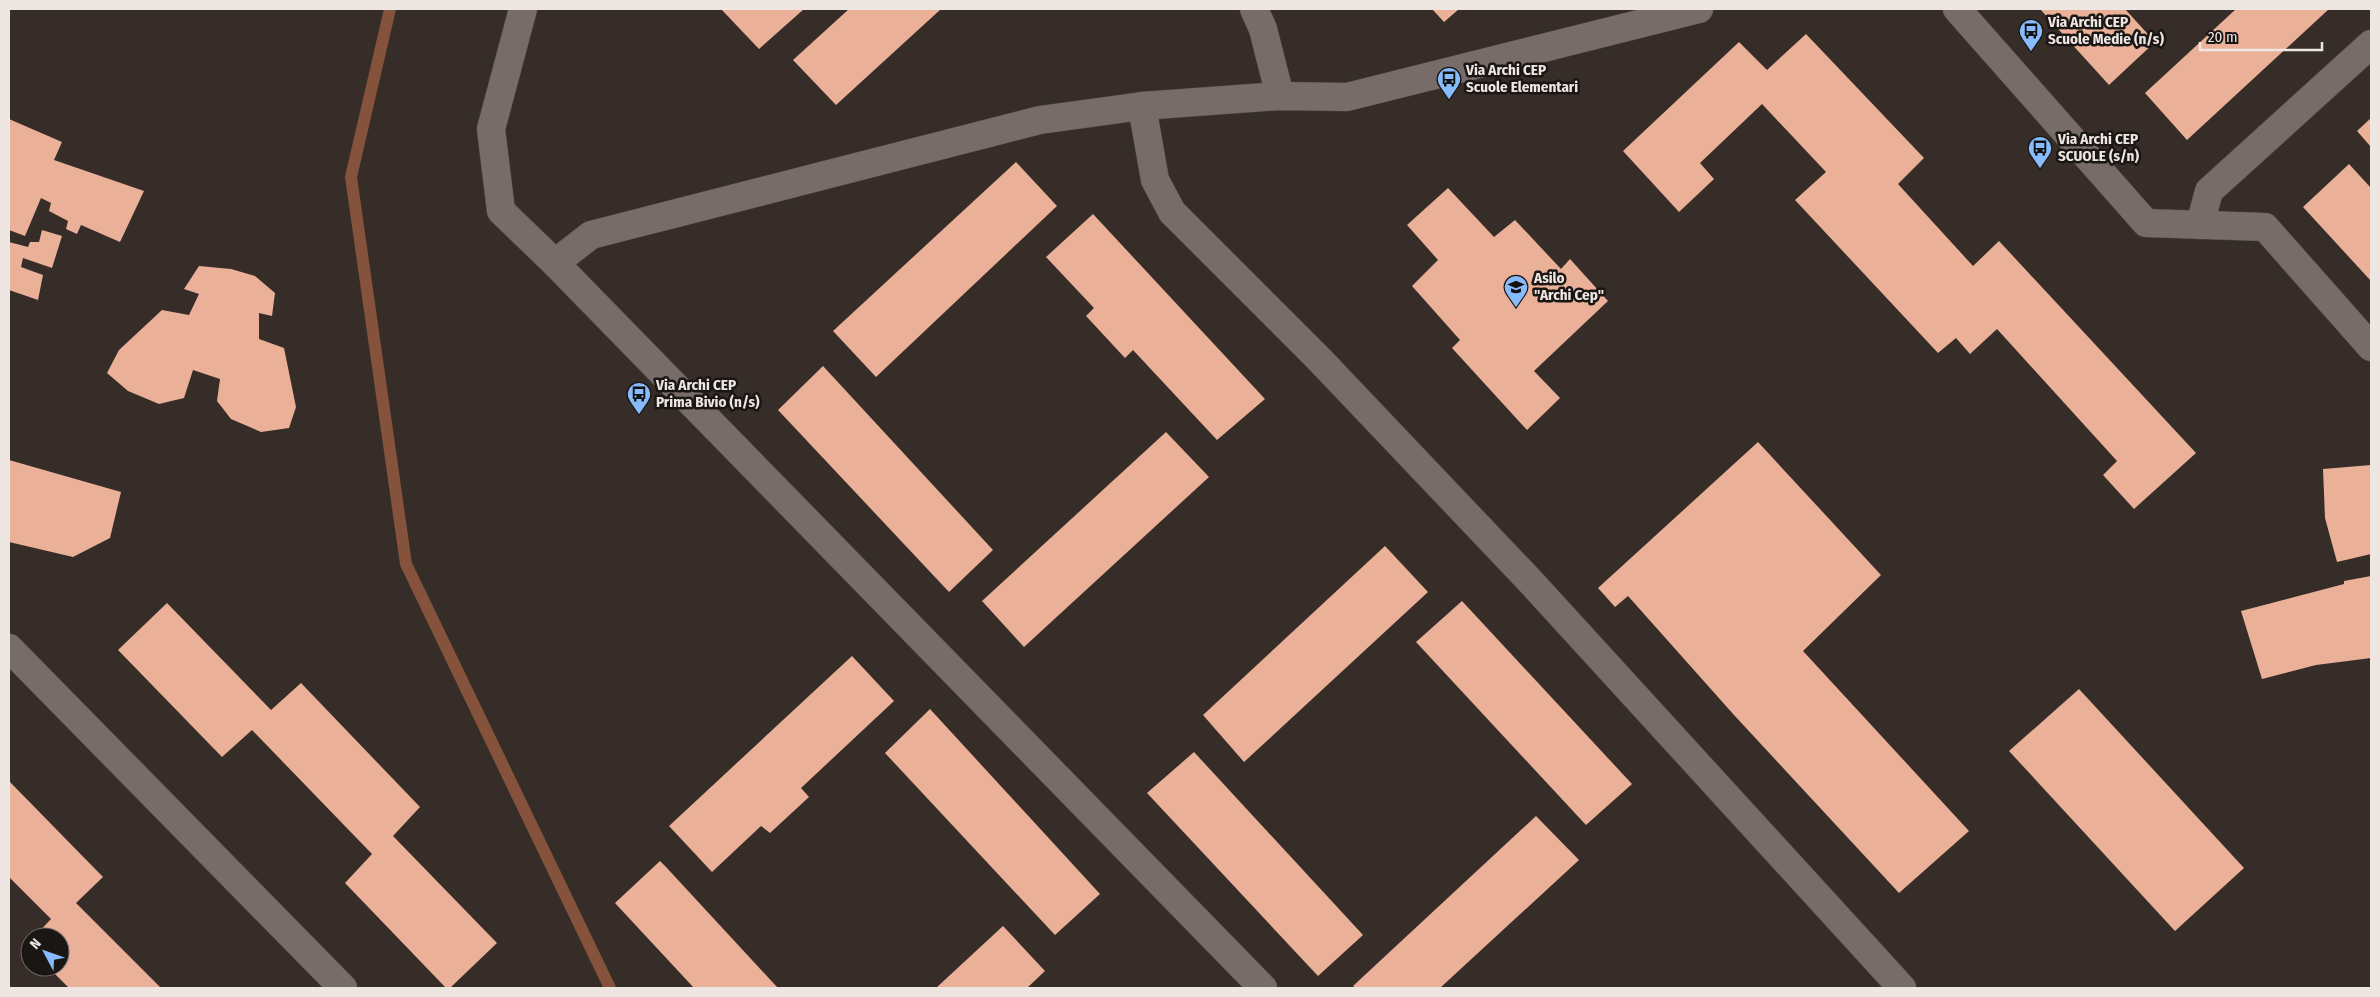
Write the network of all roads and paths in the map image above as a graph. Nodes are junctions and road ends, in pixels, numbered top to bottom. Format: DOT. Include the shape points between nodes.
graph roads {
  1 [pos="522,9"];
  2 [pos="1254,9"];
  3 [pos="1699,9"];
  4 [pos="1957,9"];
  5 [pos="2371,44"];
  6 [pos="1280,96"];
  7 [pos="1142,106"];
  8 [pos="2200,225"];
  9 [pos="555,263"];
  10 [pos="2371,347"];
  11 [pos="9,648"];
  12 [pos="343,988"];
  13 [pos="1262,988"];
  14 [pos="1902,988"];
  1 -- 9 [label="street" via="491,129 501,211"];
  2 -- 6 [label="street" via="1263,29"];
  3 -- 6 [label="street" via="1347,98"];
  4 -- 8 [label="street" via="2146,223"];
  5 -- 8 [label="street" via="2209,191"];
  6 -- 7 [label="street"];
  7 -- 9 [label="street" via="1040,120 591,235"];
  7 -- 14 [label="street" via="1155,180 1172,212 1319,359 1530,581"];
  8 -- 10 [label="street" via="2266,227"];
  9 -- 13 [label="street"];
  11 -- 12 [label="street"];
}
